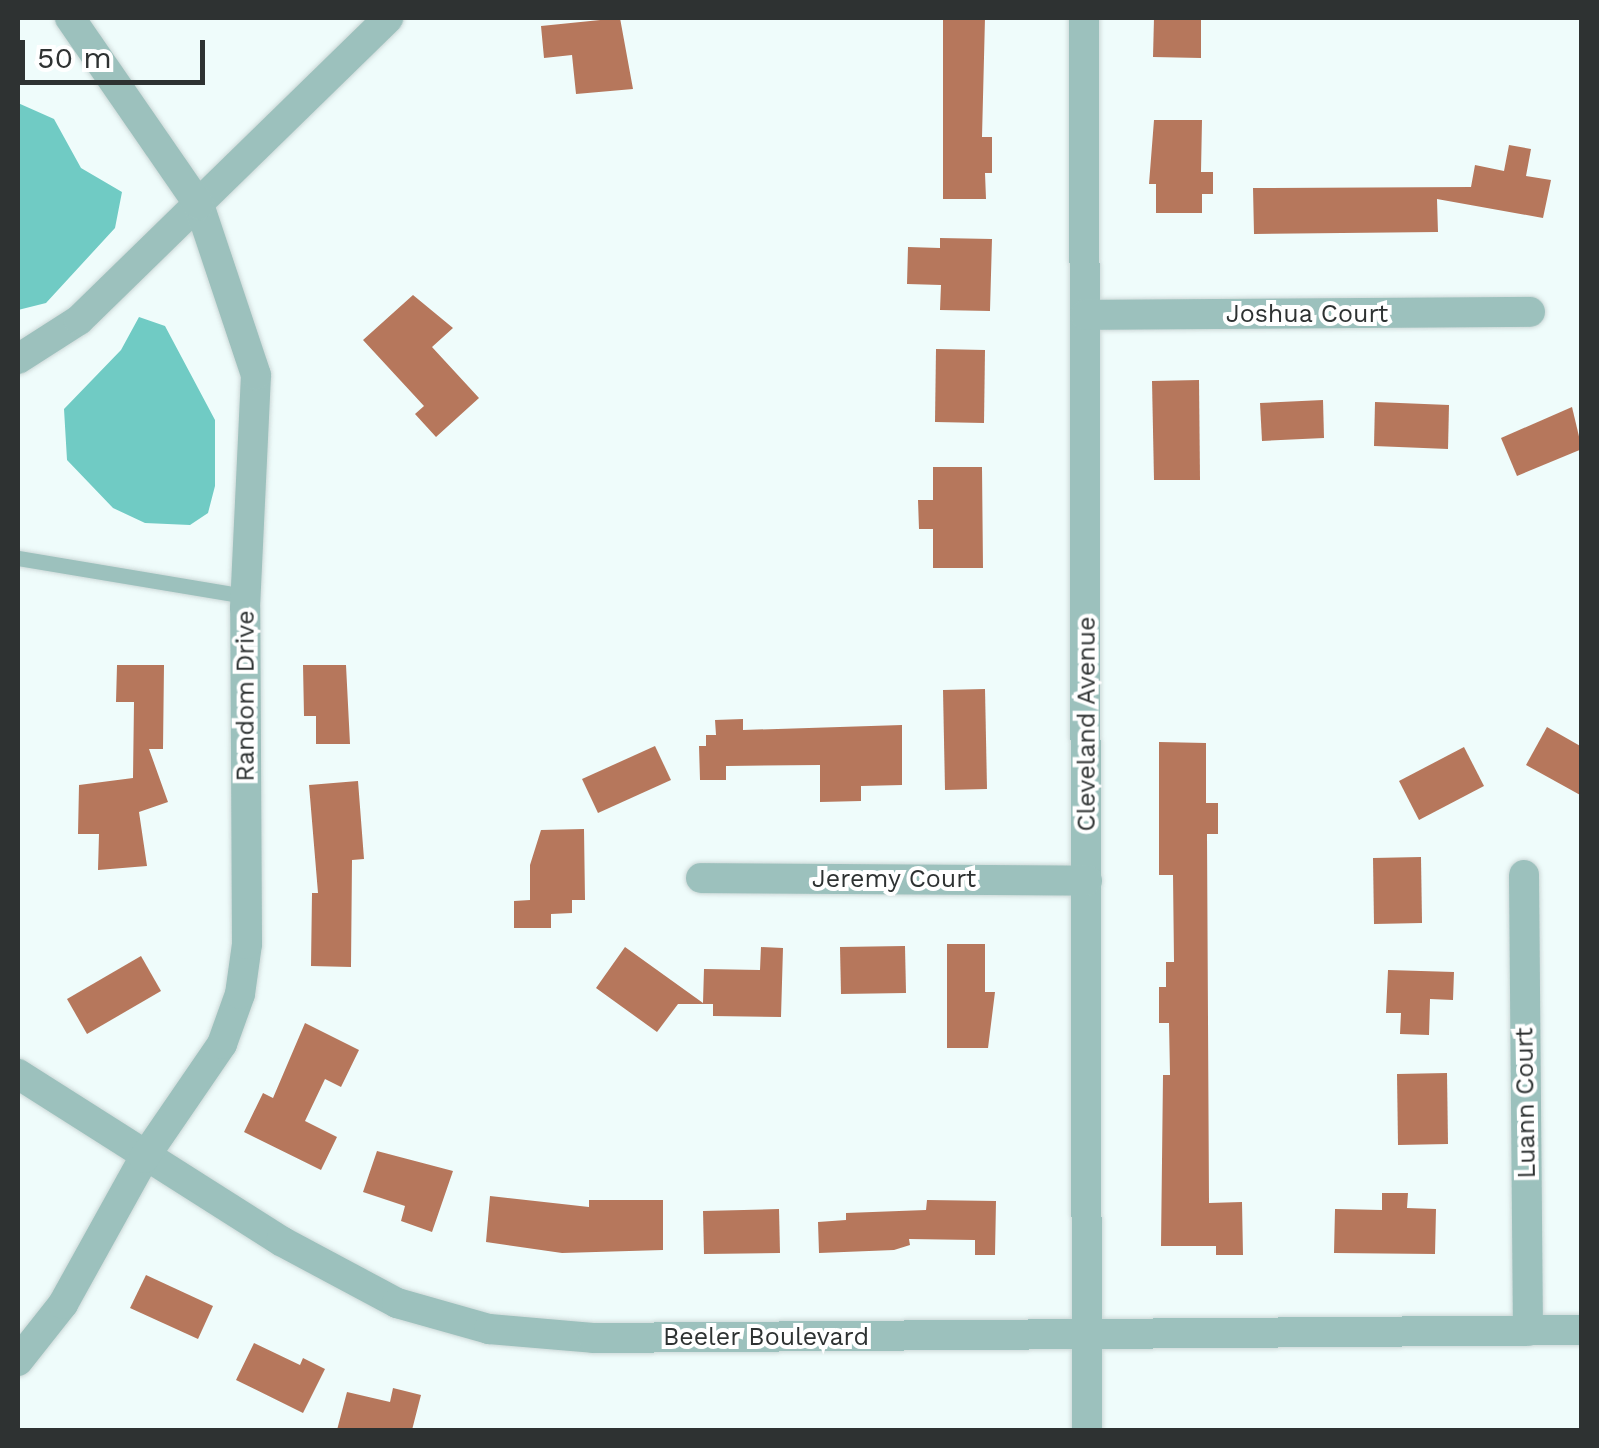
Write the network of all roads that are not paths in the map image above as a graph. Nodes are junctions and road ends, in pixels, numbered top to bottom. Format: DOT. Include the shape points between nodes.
graph roads {
  1 [pos="70,18"];
  2 [pos="388,18"];
  3 [pos="1084,18"];
  4 [pos="198,205"];
  5 [pos="1530,312"];
  6 [pos="1085,316"];
  7 [pos="18,359"];
  8 [pos="18,558"];
  9 [pos="246,596"];
  10 [pos="1524,875"];
  11 [pos="701,878"];
  12 [pos="1087,881"];
  13 [pos="18,1074"];
  14 [pos="144,1158"];
  15 [pos="1528,1330"];
  16 [pos="1582,1330"];
  17 [pos="1088,1335"];
  18 [pos="18,1361"];
  19 [pos="1087,1430"];
  1 -- 4 [label="street, Random Drive"];
  2 -- 4 [label="street"];
  3 -- 6 [label="street, Cleveland Avenue"];
  4 -- 7 [label="street" via="80,320"];
  4 -- 9 [label="street, Random Drive" via="256,375"];
  5 -- 6 [label="street, Joshua Court"];
  6 -- 12 [label="street, Cleveland Avenue"];
  8 -- 9 [label="lane"];
  9 -- 14 [label="street, Random Drive" via="247,944 240,994 222,1044"];
  10 -- 15 [label="street, Luann Court"];
  11 -- 12 [label="street, Jeremy Court"];
  12 -- 17 [label="street, Cleveland Avenue"];
  13 -- 14 [label="street, Beeler Boulevard"];
  14 -- 17 [label="street, Beeler Boulevard" via="397,1304 489,1328 593,1338"];
  14 -- 18 [label="street, Random Drive" via="63,1304"];
  15 -- 16 [label="street, Beeler Boulevard"];
  15 -- 17 [label="street, Beeler Boulevard"];
  17 -- 19 [label="street, Cleveland Avenue"];
}
